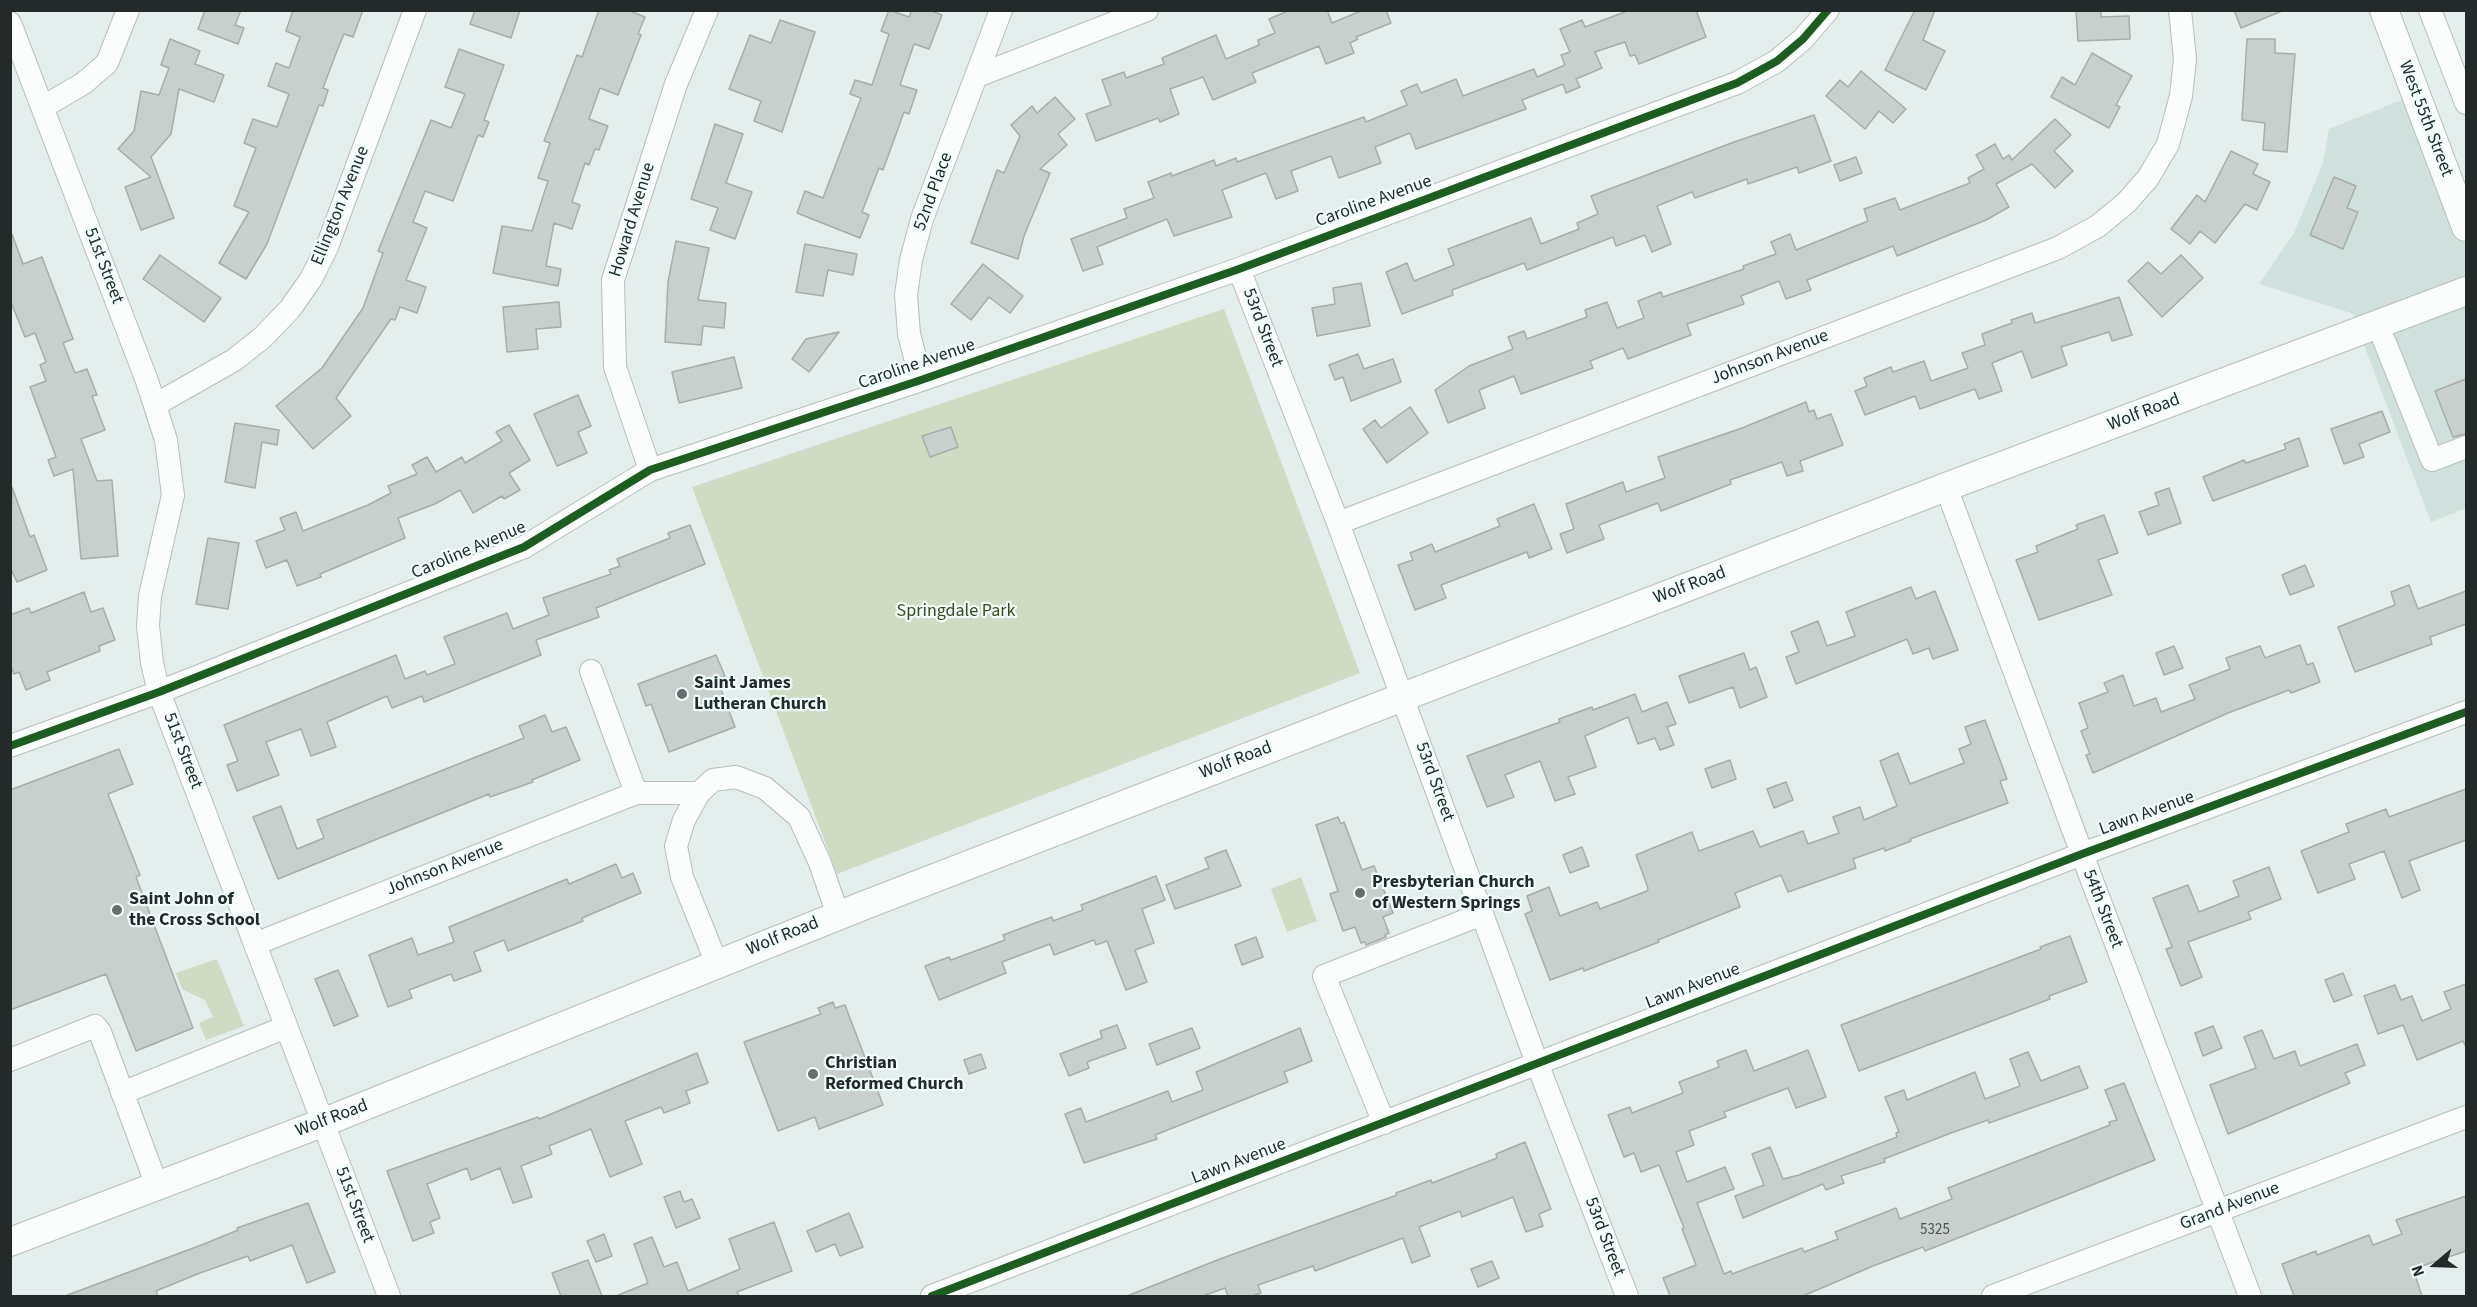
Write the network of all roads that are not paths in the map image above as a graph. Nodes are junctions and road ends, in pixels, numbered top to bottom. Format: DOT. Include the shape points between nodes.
graph roads {
  1 [pos="128,10"];
  2 [pos="415,10"];
  3 [pos="707,10"];
  4 [pos="1001,10"];
  5 [pos="1147,10"];
  6 [pos="1828,10"];
  7 [pos="2180,10"];
  8 [pos="2384,10"];
  9 [pos="2430,10"];
  10 [pos="10,23"];
  11 [pos="977,76"];
  12 [pos="2466,103"];
  13 [pos="43,107"];
  14 [pos="2466,227"];
  15 [pos="1239,269"];
  16 [pos="2466,291"];
  17 [pos="2378,325"];
  18 [pos="921,381"];
  19 [pos="155,405"];
  20 [pos="2466,447"];
  21 [pos="650,470"];
  22 [pos="1946,487"];
  23 [pos="1338,523"];
  24 [pos="591,671"];
  25 [pos="159,692"];
  26 [pos="1402,697"];
  27 [pos="2466,712"];
  28 [pos="10,746"];
  29 [pos="636,793"];
  30 [pos="699,793"];
  31 [pos="2082,854"];
  32 [pos="1482,914"];
  33 [pos="838,915"];
  34 [pos="255,944"];
  35 [pos="717,964"];
  36 [pos="286,1028"];
  37 [pos="10,1060"];
  38 [pos="1537,1063"];
  39 [pos="122,1093"];
  40 [pos="2466,1117"];
  41 [pos="322,1123"];
  42 [pos="1384,1123"];
  43 [pos="157,1186"];
  44 [pos="2217,1212"];
  45 [pos="10,1242"];
  46 [pos="389,1296"];
  47 [pos="932,1296"];
  48 [pos="1627,1296"];
  49 [pos="1993,1296"];
  50 [pos="2250,1296"];
  1 -- 13 [label="street" via="107,63 84,83"];
  2 -- 19 [label="street, Ellington Avenue" via="327,248 311,279 290,309 262,338 234,360"];
  3 -- 21 [label="street, Howard Avenue" via="676,84 613,280 615,367"];
  4 -- 11 [label="street, 52nd Place"];
  5 -- 11 [label="street"];
  6 -- 15 [label="street, Caroline Avenue" via="1777,61 1737,83"];
  7 -- 23 [label="street, Johnson Avenue" via="2186,59 2168,144 2148,178 2098,226 2058,248"];
  8 -- 14 [label="main road, West 55th Street"];
  9 -- 12 [label="street"];
  10 -- 13 [label="street, 51st Street"];
  11 -- 18 [label="street, 52nd Place" via="922,219 911,260 906,295 909,333"];
  13 -- 19 [label="street, 51st Street"];
  15 -- 18 [label="street, Caroline Avenue"];
  15 -- 23 [label="street, 53rd Street"];
  16 -- 17 [label="main road, Wolf Road"];
  17 -- 20 [label="street" via="2432,460"];
  17 -- 22 [label="main road, Wolf Road"];
  18 -- 21 [label="street, Caroline Avenue"];
  19 -- 25 [label="street, 51st Street" via="166,440 174,495 150,596 148,626"];
  21 -- 25 [label="street, Caroline Avenue" via="524,547"];
  22 -- 26 [label="main road, Wolf Road"];
  22 -- 31 [label="street, 54th Street"];
  23 -- 26 [label="street, 53rd Street"];
  24 -- 29 [label="street"];
  25 -- 28 [label="street, Caroline Avenue"];
  25 -- 34 [label="street, 51st Street"];
  26 -- 32 [label="street, 53rd Street"];
  26 -- 33 [label="main road, Wolf Road"];
  27 -- 31 [label="street, Lawn Avenue"];
  29 -- 30 [label="street"];
  29 -- 34 [label="street, Johnson Avenue"];
  30 -- 33 [label="street" via="713,780 736,777 765,788 799,817"];
  30 -- 35 [label="street" via="684,820 676,846 682,877"];
  31 -- 38 [label="street, Lawn Avenue"];
  31 -- 44 [label="street, 54th Street"];
  32 -- 38 [label="street, 53rd Street"];
  32 -- 42 [label="street" via="1324,976"];
  33 -- 35 [label="main road, Wolf Road"];
  34 -- 36 [label="street, 51st Street"];
  35 -- 41 [label="main road, Wolf Road"];
  36 -- 39 [label="street"];
  36 -- 41 [label="street, 51st Street"];
  37 -- 39 [label="street" via="95,1026"];
  38 -- 42 [label="street, Lawn Avenue"];
  38 -- 48 [label="street, 53rd Street"];
  39 -- 43 [label="street"];
  40 -- 44 [label="street, Grand Avenue"];
  41 -- 43 [label="main road, Wolf Road"];
  41 -- 46 [label="street, 51st Street"];
  42 -- 47 [label="street, Lawn Avenue"];
  43 -- 45 [label="main road, Wolf Road"];
  44 -- 49 [label="street, Grand Avenue"];
  44 -- 50 [label="street, 54th Street"];
}
